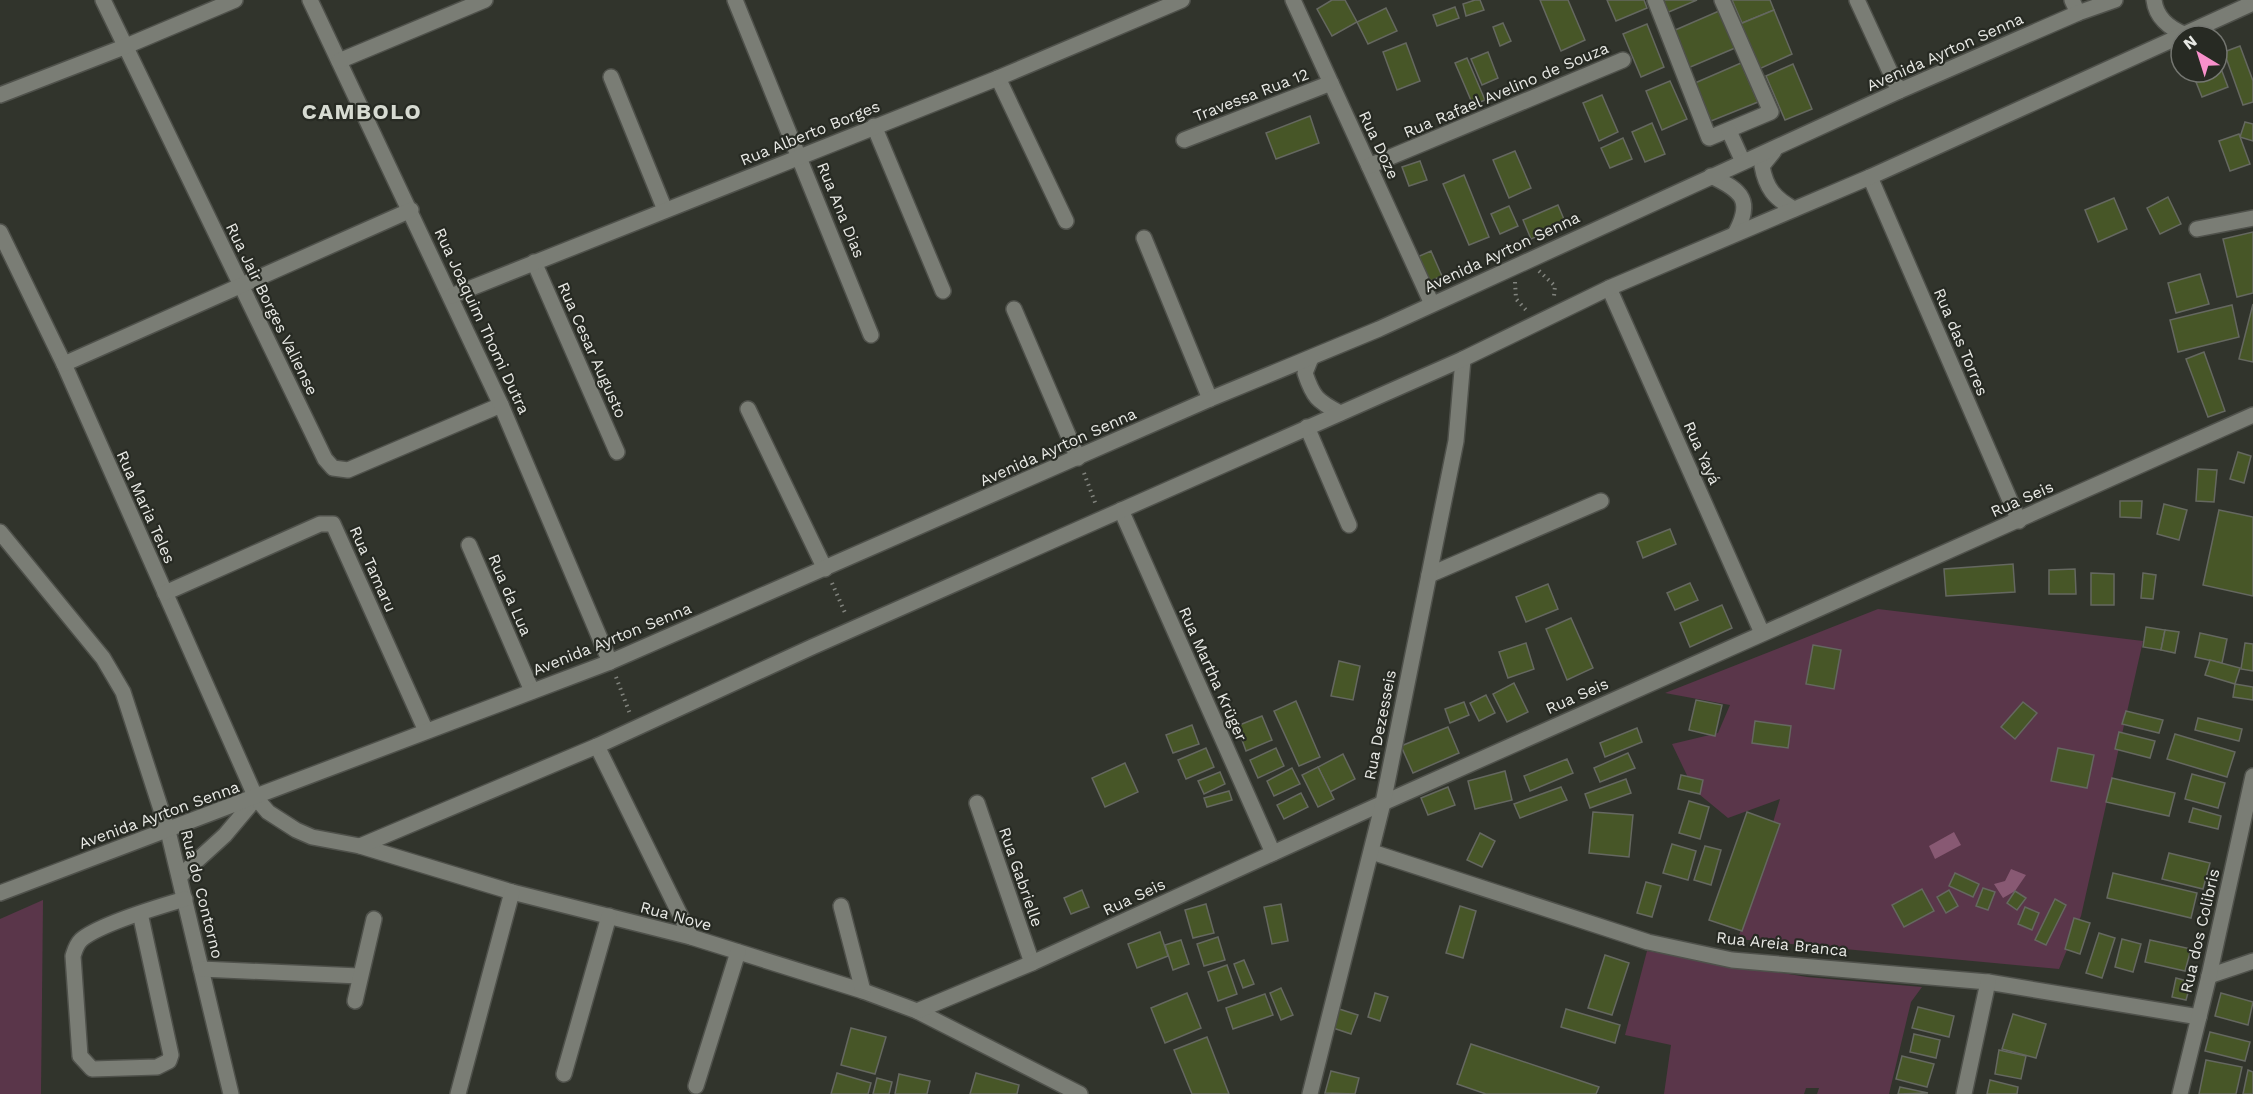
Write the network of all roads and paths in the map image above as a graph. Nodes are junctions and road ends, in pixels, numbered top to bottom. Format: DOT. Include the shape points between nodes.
graph roads {
  1 [pos="103,0"];
  2 [pos="235,0"];
  3 [pos="310,0"];
  4 [pos="485,0"];
  5 [pos="735,0"];
  6 [pos="1182,0"];
  7 [pos="1293,0"];
  8 [pos="1655,0"];
  9 [pos="1722,0"];
  10 [pos="1857,0"];
  11 [pos="2115,0"];
  12 [pos="2154,0"];
  13 [pos="2253,3"];
  14 [pos="2075,7"];
  15 [pos="2206,24"];
  16 [pos="2169,26"];
  17 [pos="2169,41"];
  18 [pos="124,47"];
  19 [pos="1623,60"];
  20 [pos="339,61"];
  21 [pos="611,77"];
  22 [pos="998,78"];
  23 [pos="1330,83"];
  24 [pos="1899,91"];
  25 [pos="0,95"];
  26 [pos="874,126"];
  27 [pos="1729,131"];
  28 [pos="1184,140"];
  29 [pos="1778,146"];
  30 [pos="801,158"];
  31 [pos="1743,162"];
  32 [pos="1369,166"];
  33 [pos="1712,176"];
  34 [pos="1870,177"];
  35 [pos="1794,209"];
  36 [pos="411,210"];
  37 [pos="665,210"];
  38 [pos="2253,218"];
  39 [pos="1066,221"];
  40 [pos="2197,229"];
  41 [pos="0,232"];
  42 [pos="1735,234"];
  43 [pos="1144,238"];
  44 [pos="534,262"];
  45 [pos="1521,264"];
  46 [pos="241,287"];
  47 [pos="1609,288"];
  48 [pos="943,291"];
  49 [pos="451,296"];
  50 [pos="1432,304"];
  51 [pos="1014,309"];
  52 [pos="1552,315"];
  53 [pos="1538,323"];
  54 [pos="871,335"];
  55 [pos="1311,358"];
  56 [pos="1463,359"];
  57 [pos="64,364"];
  58 [pos="1210,399"];
  59 [pos="501,405"];
  60 [pos="748,409"];
  61 [pos="1340,413"];
  62 [pos="2253,415"];
  63 [pos="1307,427"];
  64 [pos="617,452"];
  65 [pos="1078,458"];
  66 [pos="1601,501"];
  67 [pos="1121,510"];
  68 [pos="1101,519"];
  69 [pos="2019,521"];
  70 [pos="1349,525"];
  71 [pos="0,532"];
  72 [pos="470,545"];
  73 [pos="825,569"];
  74 [pos="1428,575"];
  75 [pos="165,593"];
  76 [pos="853,628"];
  77 [pos="1762,633"];
  78 [pos="610,662"];
  79 [pos="532,691"];
  80 [pos="636,729"];
  81 [pos="426,731"];
  82 [pos="597,746"];
  83 [pos="2253,776"];
  84 [pos="256,798"];
  85 [pos="977,803"];
  86 [pos="1383,803"];
  87 [pos="2249,806"];
  88 [pos="168,831"];
  89 [pos="360,846"];
  90 [pos="1372,852"];
  91 [pos="1273,853"];
  92 [pos="180,876"];
  93 [pos="512,892"];
  94 [pos="0,893"];
  95 [pos="185,899"];
  96 [pos="841,906"];
  97 [pos="140,913"];
  98 [pos="609,916"];
  99 [pos="374,919"];
  100 [pos="691,937"];
  101 [pos="738,952"];
  102 [pos="2253,961"];
  103 [pos="1032,963"];
  104 [pos="201,969"];
  105 [pos="359,976"];
  106 [pos="2209,976"];
  107 [pos="1988,982"];
  108 [pos="863,991"];
  109 [pos="355,1001"];
  110 [pos="917,1011"];
  111 [pos="2199,1017"];
  112 [pos="564,1074"];
  113 [pos="696,1086"];
  114 [pos="231,1094"];
  115 [pos="458,1094"];
  116 [pos="1080,1094"];
  117 [pos="1310,1094"];
  118 [pos="1964,1094"];
  119 [pos="2180,1094"];
  1 -- 18 [label="street, Rua Jair Borges Valiense"];
  2 -- 18 [label="street"];
  3 -- 20 [label="street, Rua Joaquim Thomi Dutra"];
  4 -- 20 [label="street"];
  5 -- 30 [label="street, Rua Ana Dias"];
  6 -- 22 [label="street, Rua Alberto Borges"];
  7 -- 23 [label="street, Rua Doze"];
  8 -- 27 [label="street" via="1709,138"];
  9 -- 27 [label="street" via="1771,112"];
  10 -- 24 [label="street"];
  11 -- 14 [label="street, Avenida Ayrton Senna"];
  12 -- 16 [label="street" via="2155,9"];
  13 -- 15 [label="street"];
  14 -- 24 [label="street, Avenida Ayrton Senna"];
  17 -- 34 [label="street"];
  18 -- 25 [label="street"];
  18 -- 46 [label="street, Rua Jair Borges Valiense"];
  19 -- 32 [label="street, Rua Rafael Avelino de Souza"];
  20 -- 36 [label="street, Rua Joaquim Thomi Dutra"];
  21 -- 37 [label="street"];
  22 -- 26 [label="street, Rua Alberto Borges"];
  22 -- 39 [label="street"];
  23 -- 28 [label="street, Travessa Rua 12"];
  23 -- 32 [label="street, Rua Doze"];
  24 -- 29 [label="street, Avenida Ayrton Senna"];
  26 -- 30 [label="street, Rua Alberto Borges"];
  26 -- 48 [label="street"];
  27 -- 31 [label="street"];
  29 -- 31 [label="street, Avenida Ayrton Senna"];
  29 -- 35 [label="street" via="1762,166 1765,183 1776,199"];
  30 -- 37 [label="street, Rua Alberto Borges"];
  30 -- 54 [label="street, Rua Ana Dias"];
  31 -- 33 [label="street, Avenida Ayrton Senna"];
  32 -- 50 [label="street, Rua Doze"];
  33 -- 42 [label="street" via="1735,187 1743,201 1745,217"];
  33 -- 45 [label="street, Avenida Ayrton Senna"];
  34 -- 35 [label="street"];
  34 -- 69 [label="street, Rua das Torres"];
  35 -- 42 [label="street"];
  36 -- 46 [label="street"];
  36 -- 49 [label="street, Rua Joaquim Thomi Dutra"];
  37 -- 44 [label="street, Rua Alberto Borges"];
  38 -- 40 [label="street"];
  41 -- 57 [label="street, Rua Maria Teles"];
  42 -- 47 [label="street"];
  43 -- 58 [label="street"];
  44 -- 49 [label="street, Rua Alberto Borges"];
  44 -- 64 [label="street, Rua Cesar Augusto"];
  45 -- 50 [label="street, Avenida Ayrton Senna"];
  45 -- 52 [label="path" via="1555,286"];
  45 -- 53 [label="path" via="1516,299"];
  46 -- 57 [label="street"];
  46 -- 59 [label="street, Rua Jair Borges Valiense" via="325,459 333,468 348,470"];
  47 -- 52 [label="street"];
  47 -- 77 [label="street, Rua Yayá"];
  49 -- 59 [label="street, Rua Joaquim Thomi Dutra"];
  50 -- 55 [label="street, Avenida Ayrton Senna"];
  51 -- 65 [label="street"];
  52 -- 53 [label="street"];
  53 -- 56 [label="street"];
  55 -- 58 [label="street, Avenida Ayrton Senna"];
  55 -- 61 [label="street" via="1305,373 1313,395"];
  56 -- 61 [label="street"];
  56 -- 74 [label="street, Rua Dezesseis" via="1456,441"];
  57 -- 75 [label="street, Rua Maria Teles"];
  58 -- 65 [label="street, Avenida Ayrton Senna"];
  59 -- 78 [label="street, Rua Joaquim Thomi Dutra"];
  60 -- 73 [label="street"];
  61 -- 63 [label="street"];
  62 -- 69 [label="street, Rua Seis"];
  63 -- 67 [label="street"];
  63 -- 70 [label="street"];
  65 -- 68 [label="path"];
  65 -- 73 [label="street, Avenida Ayrton Senna"];
  66 -- 74 [label="street"];
  67 -- 68 [label="street"];
  67 -- 91 [label="street, Rua Martha Krüger"];
  68 -- 76 [label="street"];
  69 -- 77 [label="street, Rua Seis"];
  71 -- 88 [label="street, Rua do Contorno" via="116,677"];
  72 -- 79 [label="street, Rua da Lua"];
  73 -- 76 [label="path"];
  73 -- 78 [label="street, Avenida Ayrton Senna"];
  74 -- 86 [label="street, Rua Dezesseis"];
  75 -- 81 [label="street, Rua Tamaru" via="320,525 333,524"];
  75 -- 84 [label="street, Rua Maria Teles"];
  76 -- 80 [label="street"];
  77 -- 86 [label="street, Rua Seis"];
  78 -- 79 [label="street, Avenida Ayrton Senna"];
  78 -- 80 [label="path"];
  79 -- 81 [label="street, Avenida Ayrton Senna"];
  80 -- 82 [label="street"];
  81 -- 84 [label="street, Avenida Ayrton Senna"];
  82 -- 89 [label="street"];
  82 -- 100 [label="street"];
  83 -- 87 [label="street, Rua dos Colibris"];
  84 -- 88 [label="street, Avenida Ayrton Senna"];
  84 -- 89 [label="street, Rua Nove" via="268,812 296,830"];
  84 -- 92 [label="street" via="225,835"];
  85 -- 103 [label="street, Rua Gabrielle"];
  86 -- 90 [label="street, Rua Dezesseis"];
  86 -- 91 [label="street, Rua Seis"];
  87 -- 106 [label="street, Rua dos Colibris"];
  88 -- 92 [label="street, Rua do Contorno"];
  88 -- 94 [label="street, Avenida Ayrton Senna"];
  89 -- 93 [label="street, Rua Nove"];
  90 -- 107 [label="street, Rua Areia Branca" via="1648,942 1732,960"];
  90 -- 117 [label="street, Rua Dezesseis"];
  91 -- 103 [label="street, Rua Seis"];
  92 -- 95 [label="street, Rua do Contorno"];
  93 -- 98 [label="street, Rua Nove"];
  93 -- 115 [label="street"];
  95 -- 97 [label="street"];
  95 -- 104 [label="street, Rua do Contorno"];
  96 -- 108 [label="street"];
  97 -- 97 [label="street" via="89,934 76,947 80,1056 92,1069 157,1067 169,1061 171,1055"];
  98 -- 100 [label="street, Rua Nove"];
  98 -- 112 [label="street"];
  99 -- 105 [label="street"];
  100 -- 101 [label="street, Rua Nove"];
  101 -- 108 [label="street, Rua Nove"];
  101 -- 113 [label="street"];
  102 -- 106 [label="street"];
  103 -- 110 [label="street, Rua Seis"];
  104 -- 105 [label="street"];
  104 -- 114 [label="street, Rua do Contorno"];
  105 -- 109 [label="street"];
  106 -- 111 [label="street, Rua dos Colibris"];
  107 -- 111 [label="street, Rua Areia Branca"];
  107 -- 118 [label="street"];
  108 -- 110 [label="street, Rua Nove"];
  110 -- 116 [label="street, Rua Nove"];
  111 -- 119 [label="street, Rua dos Colibris"];
}
